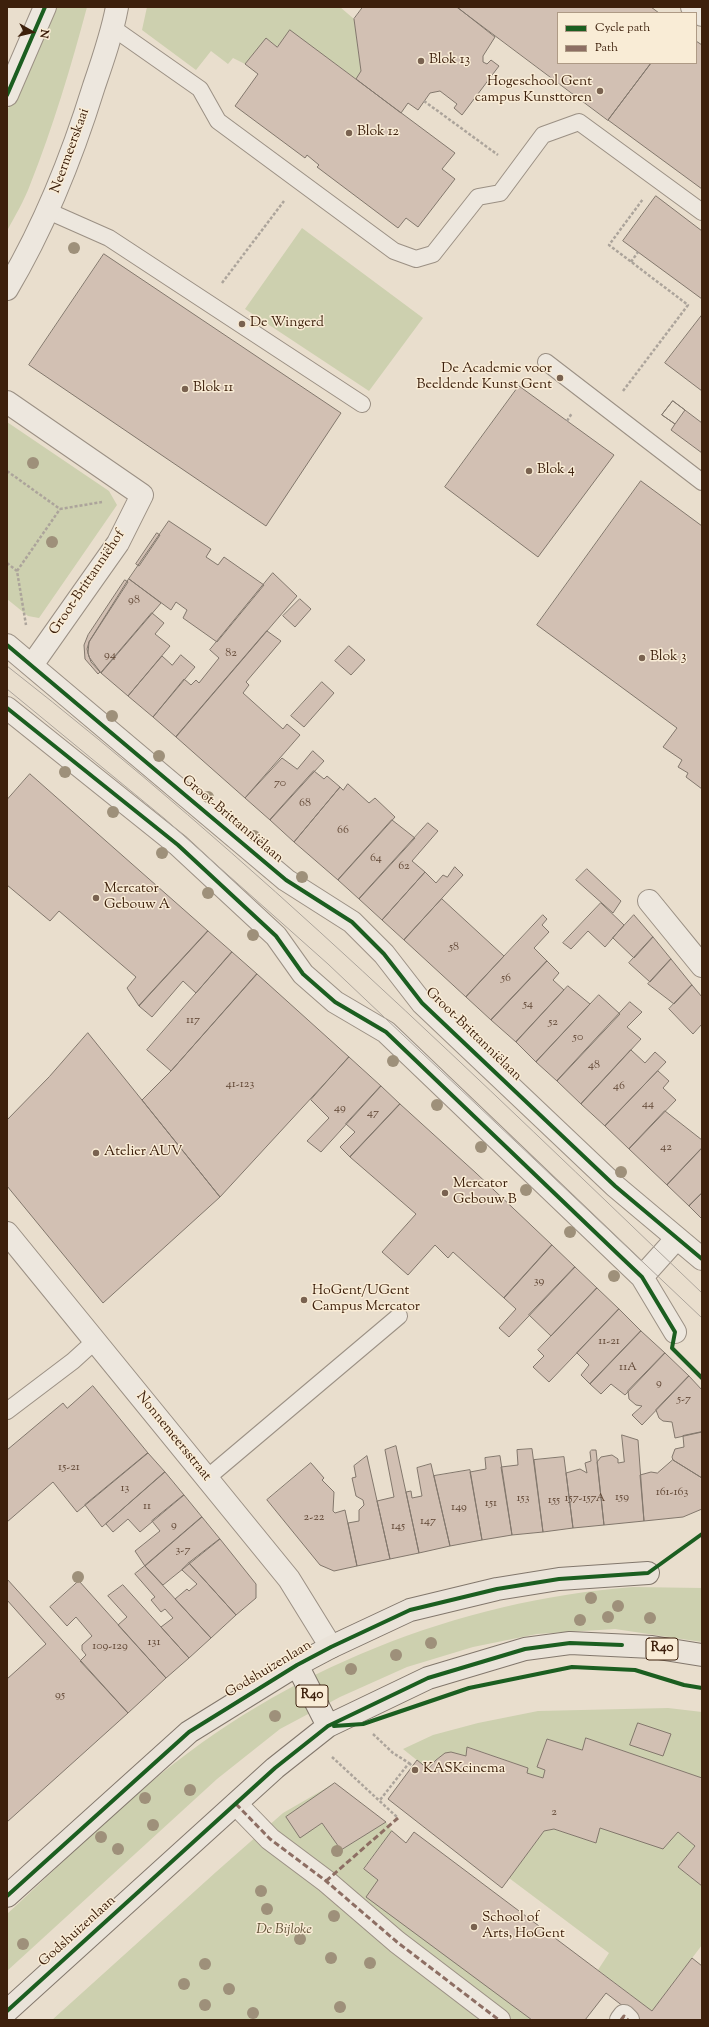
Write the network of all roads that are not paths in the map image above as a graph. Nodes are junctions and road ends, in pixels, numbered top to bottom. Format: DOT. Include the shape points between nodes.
graph roads {
  1 [pos="45,7"];
  2 [pos="117,7"];
  3 [pos="692,7"];
  4 [pos="702,15"];
  5 [pos="113,28"];
  6 [pos="7,95"];
  7 [pos="48,211"];
  8 [pos="702,212"];
  9 [pos="7,289"];
  10 [pos="546,362"];
  11 [pos="7,402"];
  12 [pos="362,404"];
  13 [pos="702,482"];
  14 [pos="7,645"];
  15 [pos="32,665"];
  16 [pos="7,708"];
  17 [pos="649,901"];
  18 [pos="702,966"];
  19 [pos="7,1233"];
  20 [pos="677,1238"];
  21 [pos="702,1259"];
  22 [pos="642,1277"];
  23 [pos="399,1316"];
  24 [pos="675,1332"];
  25 [pos="96,1341"];
  26 [pos="7,1411"];
  27 [pos="207,1478"];
  28 [pos="648,1573"];
  29 [pos="331,1647"];
  30 [pos="702,1655"];
  31 [pos="297,1665"];
  32 [pos="320,1733"];
  33 [pos="236,1804"];
  34 [pos="7,1896"];
  35 [pos="7,2011"];
  36 [pos="499,2020"];
  37 [pos="621,2020"];
  38 [pos="628,2020"];
  1 -- 6 [label="street"];
  2 -- 5 [label="street, Neermeerskaai"];
  3 -- 4 [label="street"];
  5 -- 7 [label="street, Neermeerskaai" via="62,179"];
  5 -- 8 [label="lane" via="200,89 218,121 394,250 416,259 433,254 478,197 500,193 543,135 579,122"];
  7 -- 9 [label="street, Neermeerskaai"];
  7 -- 12 [label="lane" via="109,238"];
  10 -- 13 [label="lane"];
  11 -- 15 [label="street, Groot-Brittanniëhof" via="142,495 118,543"];
  14 -- 15 [label="street, Groot-Brittanniëlaan"];
  15 -- 20 [label="street, Groot-Brittanniëlaan" via="286,880 352,922 384,954 422,1003 615,1186"];
  16 -- 22 [label="street" via="178,844 276,936 303,974 335,1002 386,1032"];
  17 -- 18 [label="street"];
  19 -- 25 [label="street, Nonnemeersstraat"];
  20 -- 21 [label="street, Groot-Brittanniëlaan"];
  20 -- 22 [label="street"];
  22 -- 24 [label="street"];
  23 -- 27 [label="lane"];
  25 -- 26 [label="lane"];
  25 -- 27 [label="street, Nonnemeersstraat"];
  27 -- 29 [label="street, Nonnemeersstraat" via="289,1579"];
  28 -- 29 [label="main road, Godshuizenlaan / R40" via="559,1578 497,1589 410,1610"];
  29 -- 31 [label="main road, Godshuizenlaan / R40"];
  30 -- 32 [label="main road, Godshuizenlaan / R40" via="652,1647 570,1643 525,1649 428,1678"];
  31 -- 32 [label="main road, R40"];
  31 -- 34 [label="main road, Godshuizenlaan / R40" via="189,1732"];
  32 -- 33 [label="main road, Godshuizenlaan / R40" via="275,1768"];
  33 -- 35 [label="main road, Godshuizenlaan / R40"];
  33 -- 36 [label="street" via="270,1839 326,1881 397,1942"];
  37 -- 38 [label="street" via="624,2016"];
}
